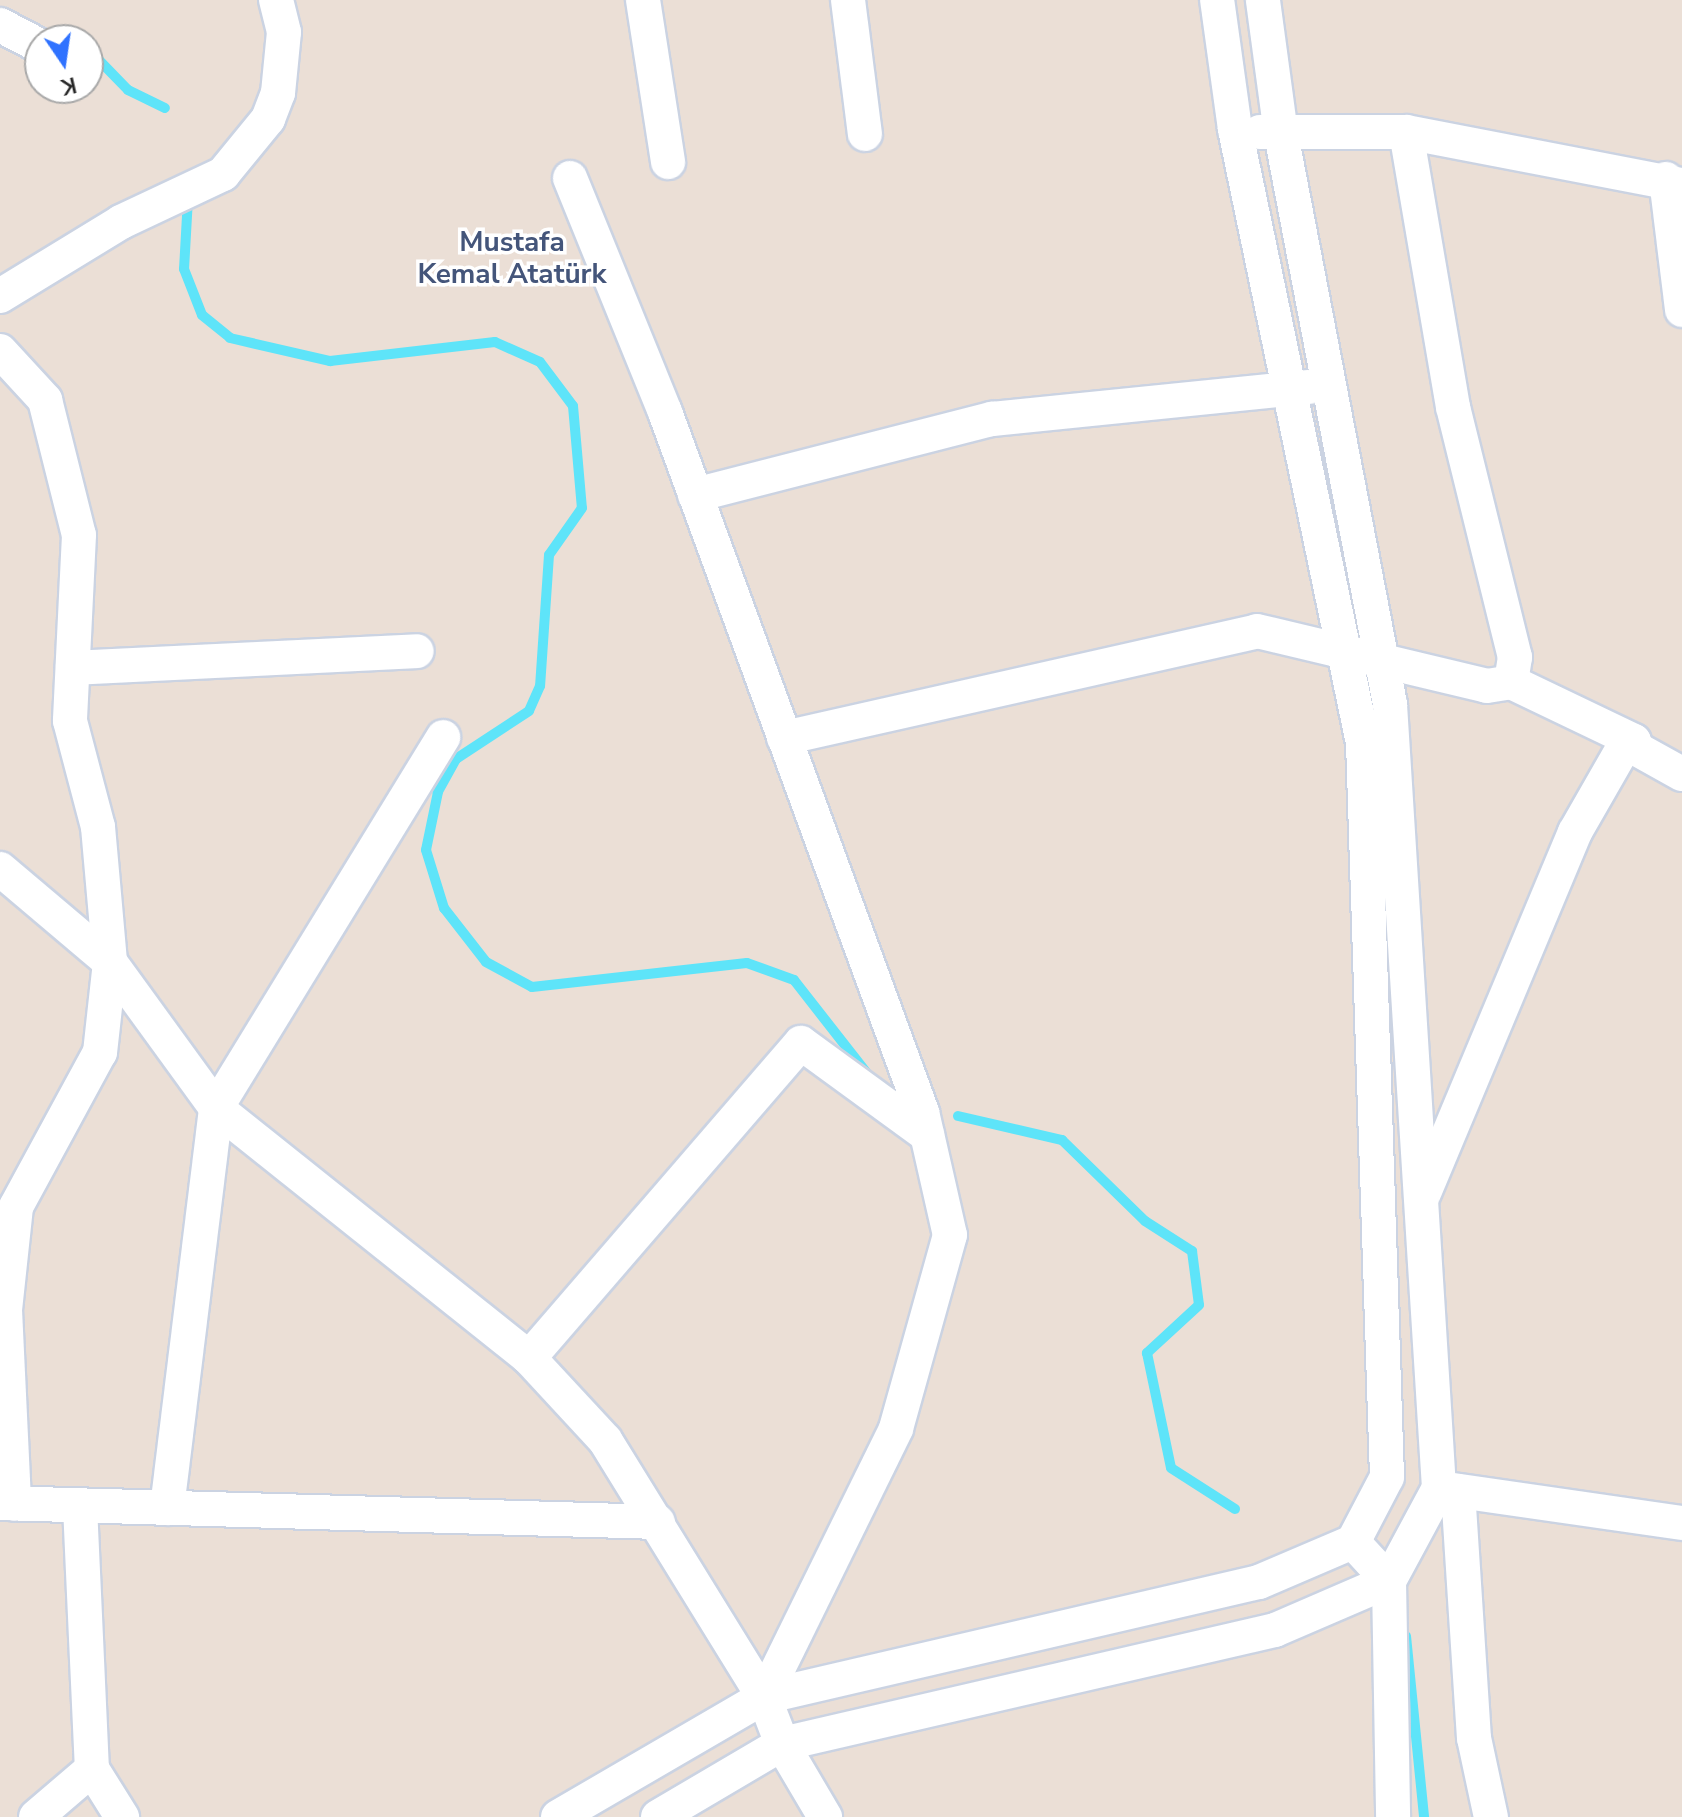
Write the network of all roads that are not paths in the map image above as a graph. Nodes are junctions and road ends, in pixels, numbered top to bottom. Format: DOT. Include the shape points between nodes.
graph roads {
  1 [pos="276,0"];
  2 [pos="643,0"];
  3 [pos="848,0"];
  4 [pos="1217,0"];
  5 [pos="1263,0"];
  6 [pos="0,25"];
  7 [pos="24,38"];
  8 [pos="1235,129"];
  9 [pos="1406,132"];
  10 [pos="865,134"];
  11 [pos="1281,134"];
  12 [pos="668,162"];
  13 [pos="570,178"];
  14 [pos="1674,182"];
  15 [pos="0,296"];
  16 [pos="1682,310"];
  17 [pos="0,351"];
  18 [pos="1289,387"];
  19 [pos="1330,387"];
  20 [pos="695,495"];
  21 [pos="417,651"];
  22 [pos="1344,653"];
  23 [pos="1383,663"];
  24 [pos="73,668"];
  25 [pos="1511,682"];
  26 [pos="443,737"];
  27 [pos="784,738"];
  28 [pos="1626,743"];
  29 [pos="1682,774"];
  30 [pos="0,869"];
  31 [pos="110,962"];
  32 [pos="216,1108"];
  33 [pos="927,1135"];
  34 [pos="1421,1201"];
  35 [pos="8,1206"];
  36 [pos="529,1358"];
  37 [pos="1448,1490"];
  38 [pos="7,1504"];
  39 [pos="80,1506"];
  40 [pos="167,1508"];
  41 [pos="1680,1515"];
  42 [pos="658,1522"];
  43 [pos="1353,1542"];
  44 [pos="1389,1581"];
  45 [pos="764,1697"];
  46 [pos="782,1744"];
  47 [pos="92,1769"];
  48 [pos="36,1817"];
  49 [pos="122,1817"];
  50 [pos="558,1817"];
  51 [pos="658,1817"];
  52 [pos="825,1817"];
  53 [pos="1393,1817"];
  54 [pos="1491,1817"];
  1 -- 15 [label="street" via="284,32 278,93 268,119 223,174 121,222"];
  2 -- 12 [label="street"];
  3 -- 10 [label="street"];
  4 -- 8 [label="street"];
  5 -- 11 [label="street"];
  6 -- 7 [label="street"];
  8 -- 11 [label="street"];
  8 -- 18 [label="street"];
  9 -- 11 [label="street"];
  9 -- 14 [label="street"];
  9 -- 25 [label="street" via="1453,407 1515,657"];
  11 -- 19 [label="street"];
  13 -- 20 [label="street"];
  14 -- 16 [label="street"];
  17 -- 24 [label="street" via="45,400 68,479 79,535"];
  18 -- 19 [label="street"];
  18 -- 20 [label="street" via="992,419"];
  18 -- 22 [label="street"];
  19 -- 23 [label="street"];
  20 -- 27 [label="street"];
  21 -- 24 [label="street"];
  22 -- 23 [label="street"];
  22 -- 27 [label="street" via="1257,631"];
  22 -- 43 [label="street" via="1363,743 1387,1477"];
  23 -- 25 [label="street" via="1487,686"];
  23 -- 34 [label="street" via="1390,704"];
  24 -- 31 [label="street" via="70,721 98,827"];
  25 -- 28 [label="street" via="1634,741"];
  26 -- 32 [label="street"];
  27 -- 33 [label="street"];
  28 -- 29 [label="street"];
  28 -- 34 [label="street" via="1575,832"];
  30 -- 31 [label="street"];
  31 -- 32 [label="street"];
  31 -- 35 [label="street" via="100,1052"];
  32 -- 36 [label="street"];
  32 -- 40 [label="street"];
  33 -- 36 [label="street" via="801,1043"];
  33 -- 45 [label="street" via="950,1235 896,1429"];
  34 -- 37 [label="street"];
  35 -- 38 [label="street"];
  36 -- 42 [label="street" via="605,1440"];
  37 -- 41 [label="street"];
  37 -- 44 [label="street"];
  37 -- 54 [label="street" via="1474,1738"];
  38 -- 39 [label="street"];
  39 -- 40 [label="street"];
  39 -- 47 [label="street"];
  40 -- 42 [label="street"];
  42 -- 45 [label="street"];
  43 -- 44 [label="street"];
  43 -- 45 [label="street" via="1259,1582"];
  44 -- 46 [label="street" via="1275,1630"];
  44 -- 53 [label="street"];
  45 -- 46 [label="street"];
  45 -- 50 [label="street"];
  46 -- 51 [label="street"];
  46 -- 52 [label="street"];
  47 -- 48 [label="street"];
  47 -- 49 [label="street"];
}
